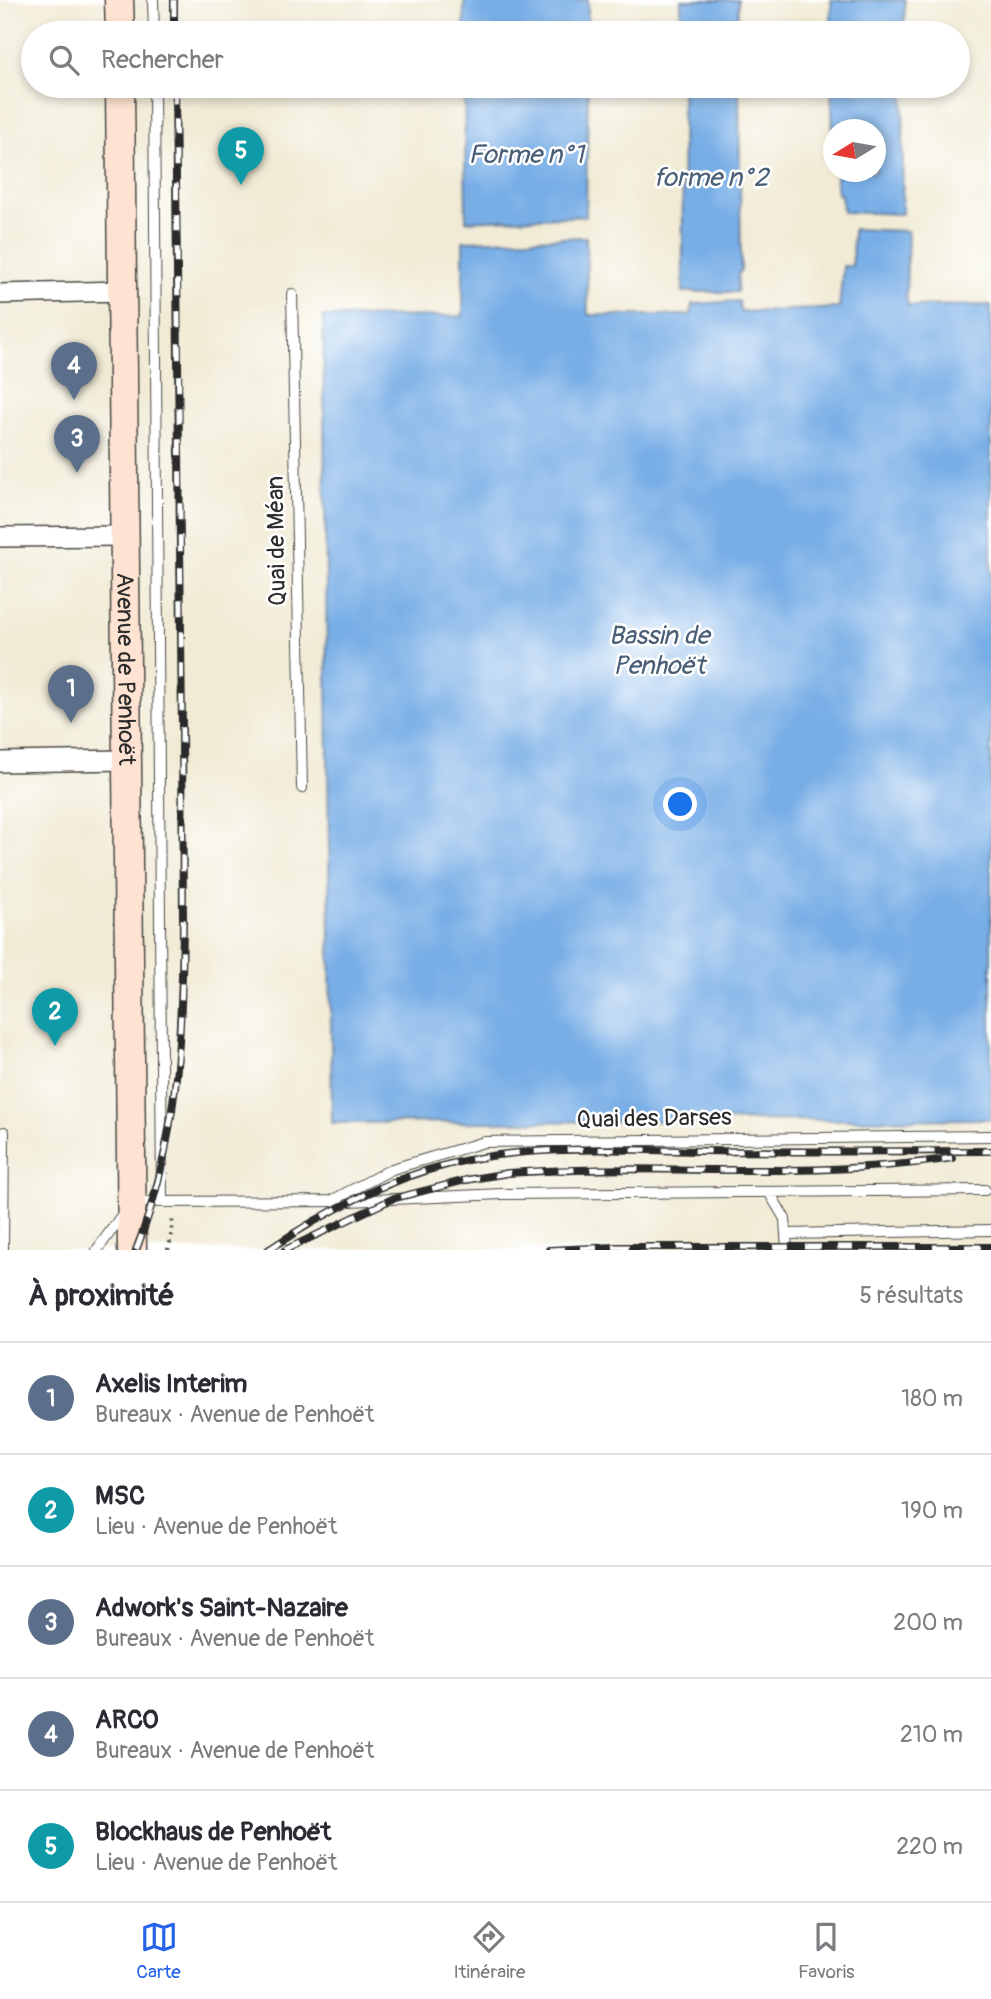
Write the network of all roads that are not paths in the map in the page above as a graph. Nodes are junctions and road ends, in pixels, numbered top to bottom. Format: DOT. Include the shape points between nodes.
graph roads {
  1 [pos="119,0"];
  2 [pos="153,0"];
  3 [pos="120,21"];
  4 [pos="154,21"];
  5 [pos="120,98"];
  6 [pos="154,98"];
  7 [pos="122,292"];
  8 [pos="0,294"];
  9 [pos="292,294"];
  10 [pos="124,536"];
  11 [pos="0,537"];
  12 [pos="127,760"];
  13 [pos="0,762"];
  14 [pos="302,788"];
  15 [pos="4,1132"];
  16 [pos="991,1136"];
  17 [pos="985,1191"];
  18 [pos="769,1192"];
  19 [pos="162,1200"];
  20 [pos="131,1202"];
  21 [pos="329,1202"];
  22 [pos="2,1225"];
  23 [pos="991,1230"];
  24 [pos="787,1234"];
  25 [pos="3,1250"];
  26 [pos="97,1250"];
  27 [pos="132,1250"];
  28 [pos="787,1250"];
  1 -- 3 [label="main road"];
  2 -- 4 [label="lane"];
  5 -- 7 [label="main road, Avenue de Penhoët"];
  6 -- 19 [label="lane"];
  7 -- 8 [label="street"];
  7 -- 10 [label="main road, Avenue de Penhoët"];
  9 -- 14 [label="lane, Quai de Méan"];
  10 -- 11 [label="street"];
  10 -- 12 [label="main road, Avenue de Penhoët"];
  12 -- 13 [label="street"];
  12 -- 20 [label="main road, Avenue de Penhoët"];
  15 -- 22 [label="lane"];
  16 -- 21 [label="lane, Quai des Darses" via="484,1142 392,1169"];
  17 -- 18 [label="lane, Quai des Darses"];
  18 -- 21 [label="lane, Quai des Darses" via="502,1194"];
  18 -- 24 [label="lane" via="785,1219"];
  19 -- 20 [label="lane, Quai des Darses"];
  19 -- 21 [label="lane, Quai des Darses"];
  20 -- 26 [label="lane"];
  20 -- 27 [label="main road, Avenue de Penhoët"];
  22 -- 25 [label="lane"];
  23 -- 24 [label="lane"];
  24 -- 28 [label="lane"];
}
